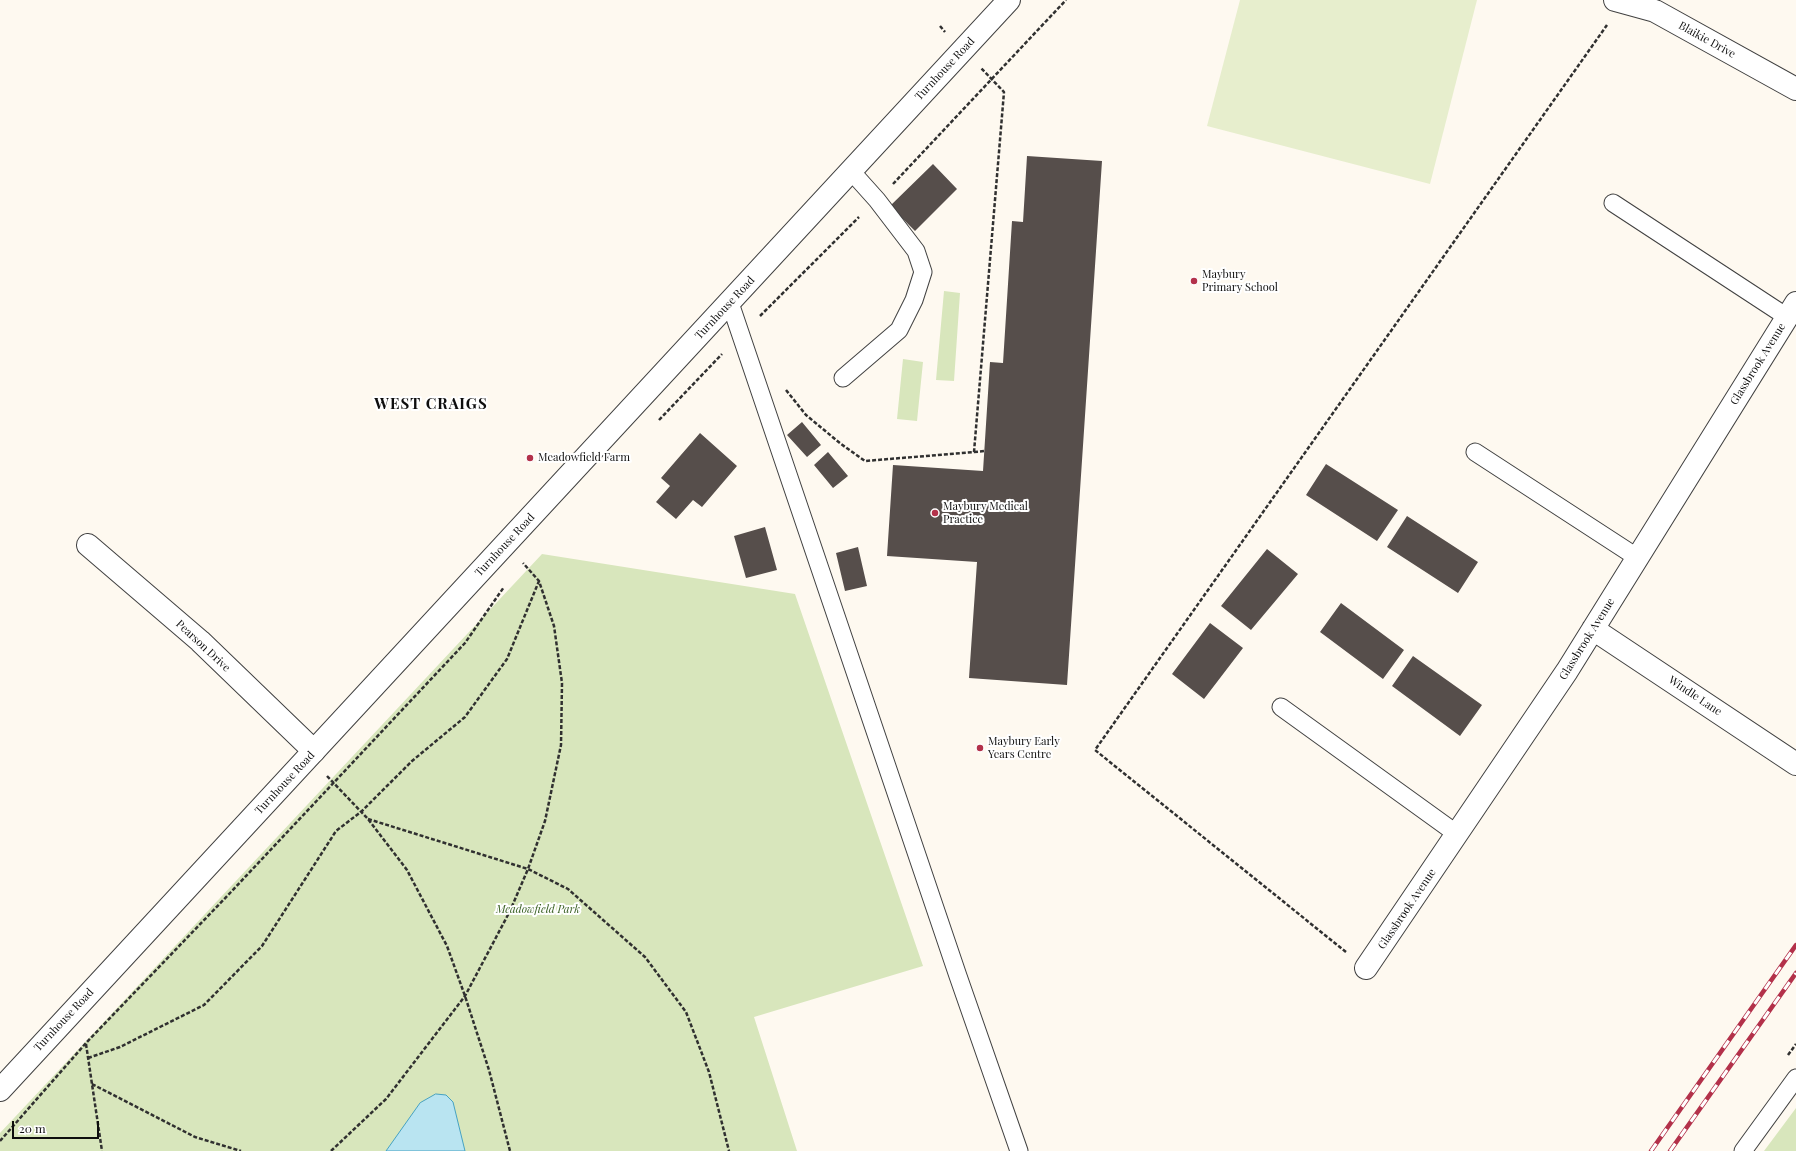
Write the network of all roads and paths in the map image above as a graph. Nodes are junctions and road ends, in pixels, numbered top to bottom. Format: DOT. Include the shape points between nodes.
graph roads {
  1 [pos="1009,0"];
  2 [pos="1066,0"];
  3 [pos="1619,1"];
  4 [pos="1796,89"];
  5 [pos="1004,92"];
  6 [pos="851,172"];
  7 [pos="876,200"];
  8 [pos="1613,203"];
  9 [pos="730,303"];
  10 [pos="1792,310"];
  11 [pos="741,335"];
  12 [pos="843,378"];
  13 [pos="783,386"];
  14 [pos="654,426"];
  15 [pos="985,451"];
  16 [pos="974,452"];
  17 [pos="1475,452"];
  18 [pos="507,543"];
  19 [pos="88,545"];
  20 [pos="527,557"];
  21 [pos="1638,558"];
  22 [pos="523,562"];
  23 [pos="518,568"];
  24 [pos="539,581"];
  25 [pos="506,584"];
  26 [pos="1593,629"];
  27 [pos="1281,707"];
  28 [pos="311,754"];
  29 [pos="1796,764"];
  30 [pos="333,783"];
  31 [pos="362,811"];
  32 [pos="368,819"];
  33 [pos="1457,834"];
  34 [pos="528,869"];
  35 [pos="1366,968"];
  36 [pos="465,996"];
  37 [pos="80,1004"];
  38 [pos="86,1043"];
  39 [pos="88,1058"];
  40 [pos="1796,1078"];
  41 [pos="92,1084"];
  42 [pos="0,1090"];
  43 [pos="0,1141"];
  44 [pos="102,1151"];
  45 [pos="241,1151"];
  46 [pos="331,1151"];
  47 [pos="510,1151"];
  48 [pos="729,1151"];
  49 [pos="1019,1151"];
  50 [pos="1743,1151"];
  1 -- 6 [label="street, Turnhouse Road"];
  2 -- 7 [label="path"];
  3 -- 4 [label="street, Blaikie Drive" via="1655,11"];
  3 -- 35 [label="path" via="1095,750"];
  5 -- 16 [label="path"];
  6 -- 7 [label="lane"];
  6 -- 9 [label="street, Turnhouse Road"];
  7 -- 11 [label="path"];
  7 -- 12 [label="lane" via="916,251 923,272 914,300 899,330"];
  8 -- 10 [label="lane"];
  9 -- 11 [label="lane"];
  9 -- 18 [label="street, Turnhouse Road"];
  10 -- 21 [label="street, Glassbrook Avenue"];
  11 -- 14 [label="path"];
  11 -- 49 [label="lane"];
  13 -- 16 [label="path" via="806,415 865,461"];
  15 -- 16 [label="path"];
  17 -- 21 [label="lane"];
  18 -- 22 [label="path"];
  18 -- 28 [label="street, Turnhouse Road"];
  19 -- 28 [label="street, Pearson Drive" via="200,641"];
  20 -- 22 [label="path"];
  21 -- 26 [label="street, Glassbrook Avenue"];
  22 -- 23 [label="path"];
  22 -- 24 [label="path"];
  24 -- 31 [label="path" via="507,659 464,717 412,761"];
  24 -- 34 [label="path" via="554,626 559,661 562,683 561,737 545,821"];
  25 -- 30 [label="path" via="465,643"];
  26 -- 29 [label="street, Windle Lane"];
  26 -- 33 [label="street, Glassbrook Avenue"];
  27 -- 33 [label="lane"];
  28 -- 30 [label="path"];
  28 -- 37 [label="street, Turnhouse Road"];
  30 -- 31 [label="path"];
  30 -- 38 [label="path"];
  31 -- 32 [label="path"];
  31 -- 39 [label="path" via="336,831 262,946 204,1005 120,1047"];
  32 -- 34 [label="path"];
  32 -- 36 [label="path" via="406,870 447,946"];
  33 -- 35 [label="street, Glassbrook Avenue"];
  34 -- 36 [label="path" via="510,911"];
  34 -- 48 [label="path" via="568,889 645,957 686,1012 710,1072"];
  36 -- 46 [label="path" via="386,1099"];
  36 -- 47 [label="path" via="489,1070"];
  37 -- 38 [label="path"];
  37 -- 42 [label="street, Turnhouse Road"];
  38 -- 39 [label="path"];
  38 -- 43 [label="path"];
  39 -- 41 [label="path"];
  40 -- 50 [label="lane"];
  41 -- 44 [label="path"];
  41 -- 45 [label="path" via="195,1137"];
}
